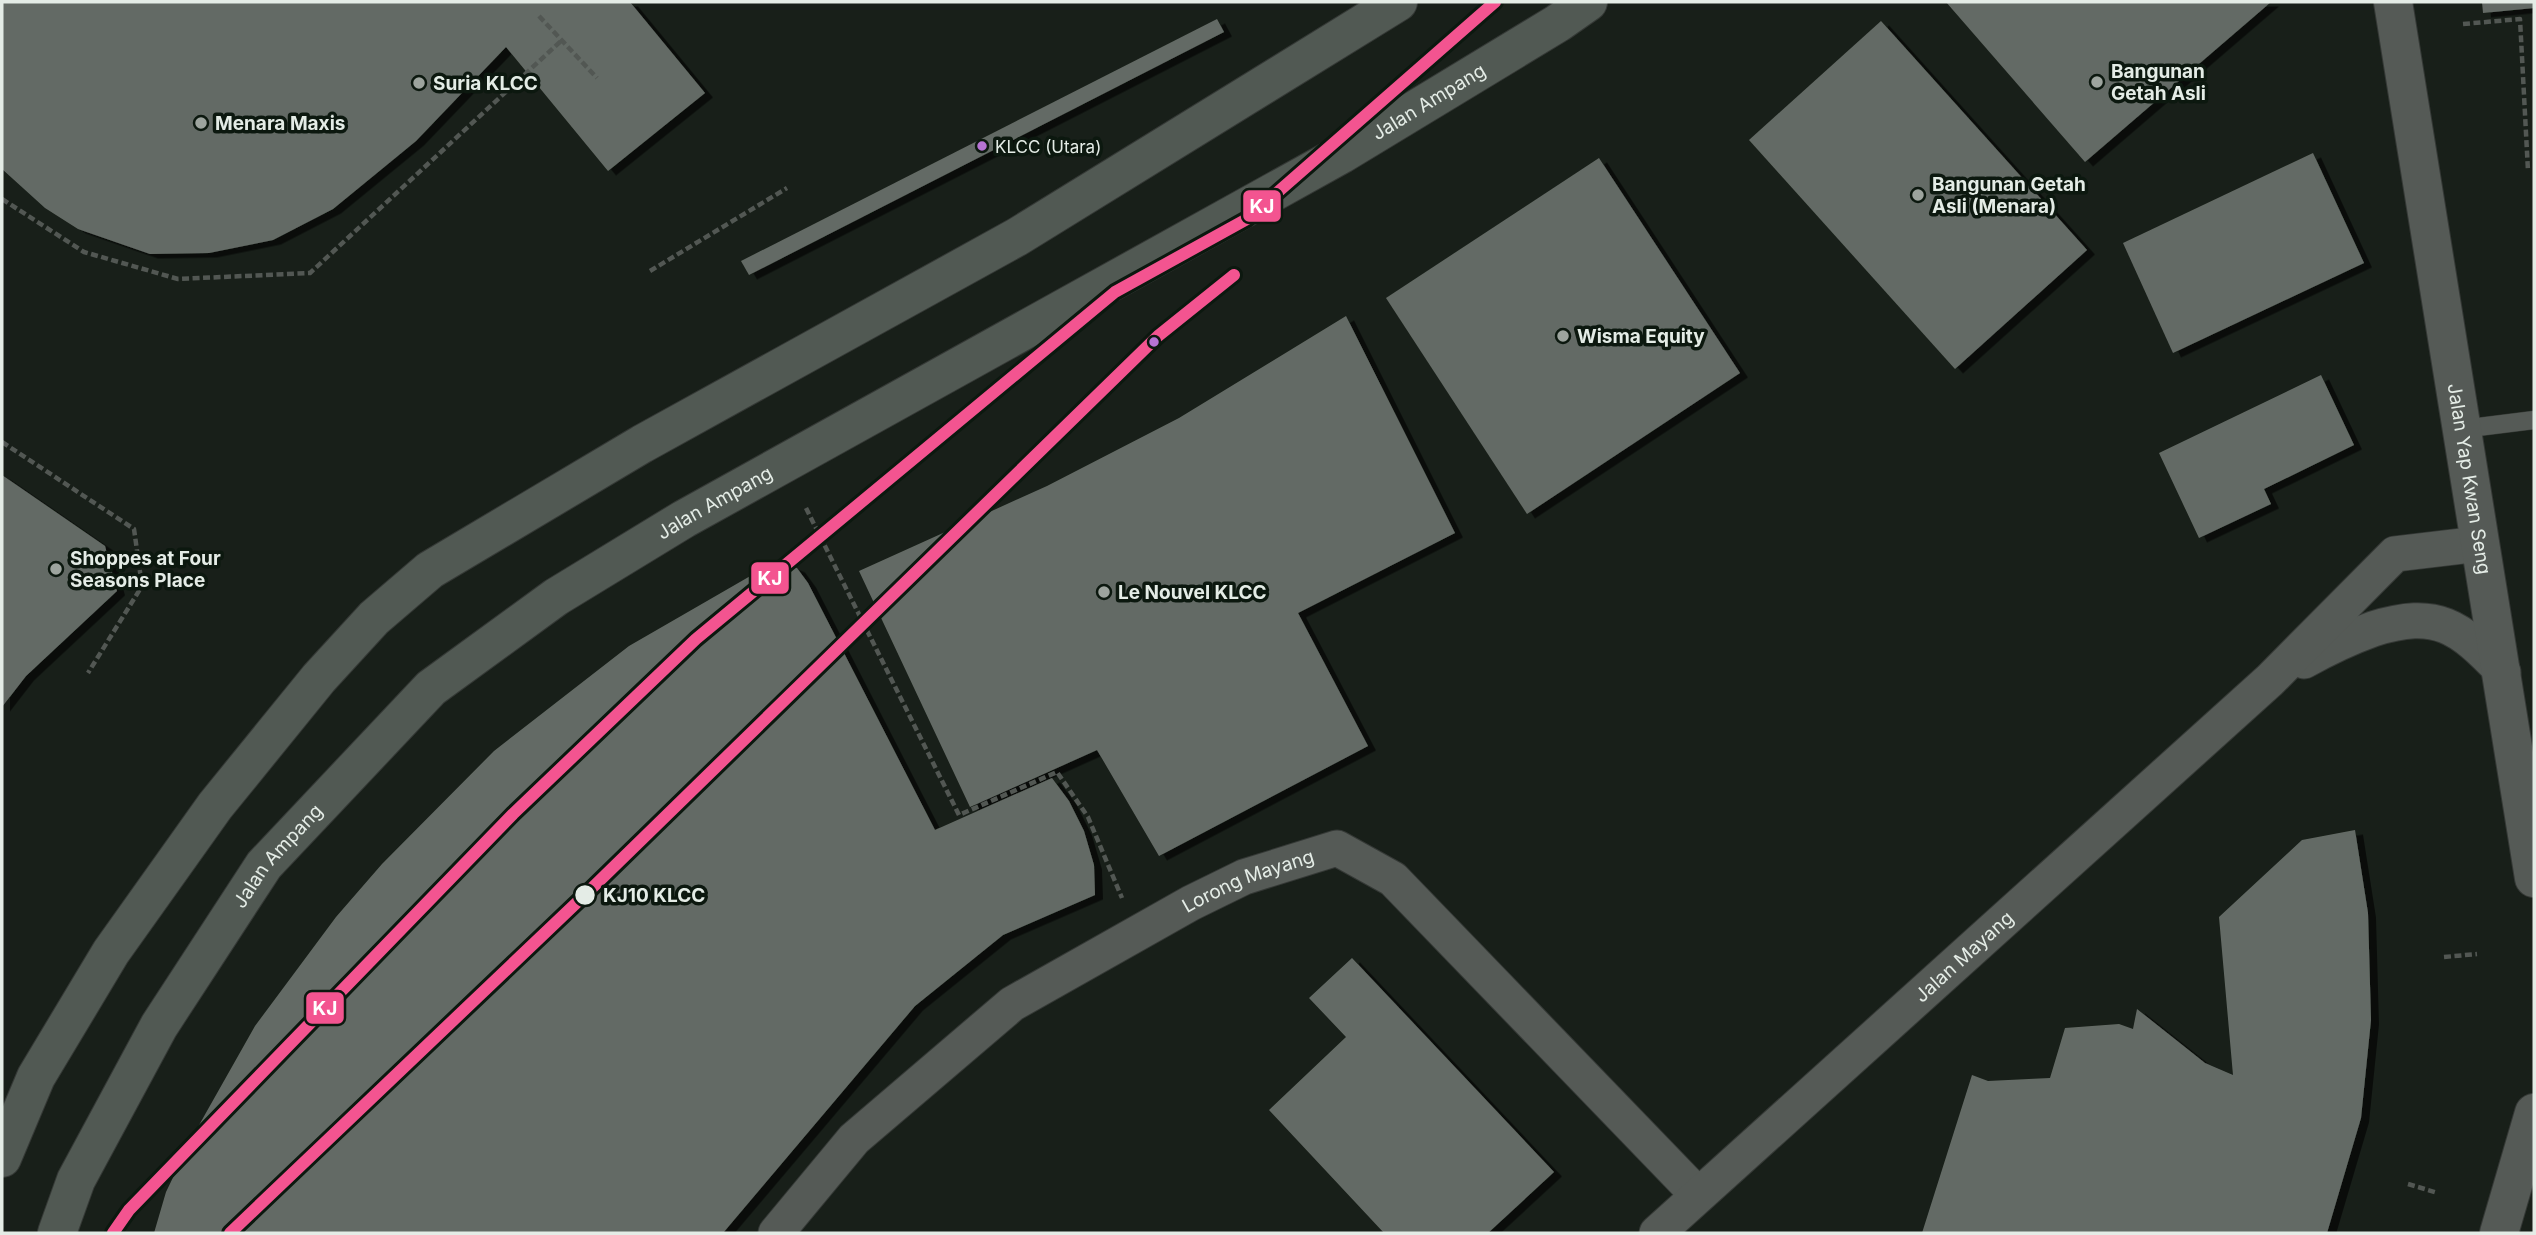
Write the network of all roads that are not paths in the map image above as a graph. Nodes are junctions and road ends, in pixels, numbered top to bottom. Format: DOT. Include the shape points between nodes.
graph roads {
  1 [pos="1398,2"];
  2 [pos="1588,2"];
  3 [pos="2380,2"];
  4 [pos="2393,2"];
  5 [pos="2406,79"];
  6 [pos="2534,420"];
  7 [pos="2462,429"];
  8 [pos="2479,544"];
  9 [pos="2503,671"];
  10 [pos="2270,680"];
  11 [pos="2534,878"];
  12 [pos="2534,1114"];
  13 [pos="2,1157"];
  14 [pos="1698,1195"];
  15 [pos="57,1233"];
  16 [pos="776,1233"];
  17 [pos="1657,1233"];
  18 [pos="2498,1233"];
  1 -- 13 [label="main road" via="1017,237 642,444 430,570 374,618 318,678 215,806 111,952 37,1077"];
  2 -- 15 [label="main road, Jalan Ampang" via="1342,154 684,519 556,597 431,688 264,865 159,1026 76,1180"];
  3 -- 5 [label="street, Jalan Yap Kwan Seng"];
  4 -- 5 [label="street, Jalan Yap Kwan Seng"];
  5 -- 7 [label="street, Jalan Yap Kwan Seng"];
  6 -- 7 [label="lane"];
  7 -- 8 [label="street, Jalan Yap Kwan Seng"];
  8 -- 9 [label="street, Jalan Yap Kwan Seng"];
  8 -- 10 [label="street, Jalan Mayang" via="2395,554"];
  9 -- 10 [label="street, Jalan Mayang" via="2455,631 2437,622 2414,619 2338,641"];
  9 -- 11 [label="street, Jalan Yap Kwan Seng"];
  10 -- 14 [label="street, Jalan Mayang"];
  12 -- 18 [label="street"];
  14 -- 16 [label="street, Lorong Mayang" via="1394,879 1337,848 1244,877 1012,1004 854,1139"];
  14 -- 17 [label="street, Jalan Mayang"];
}
